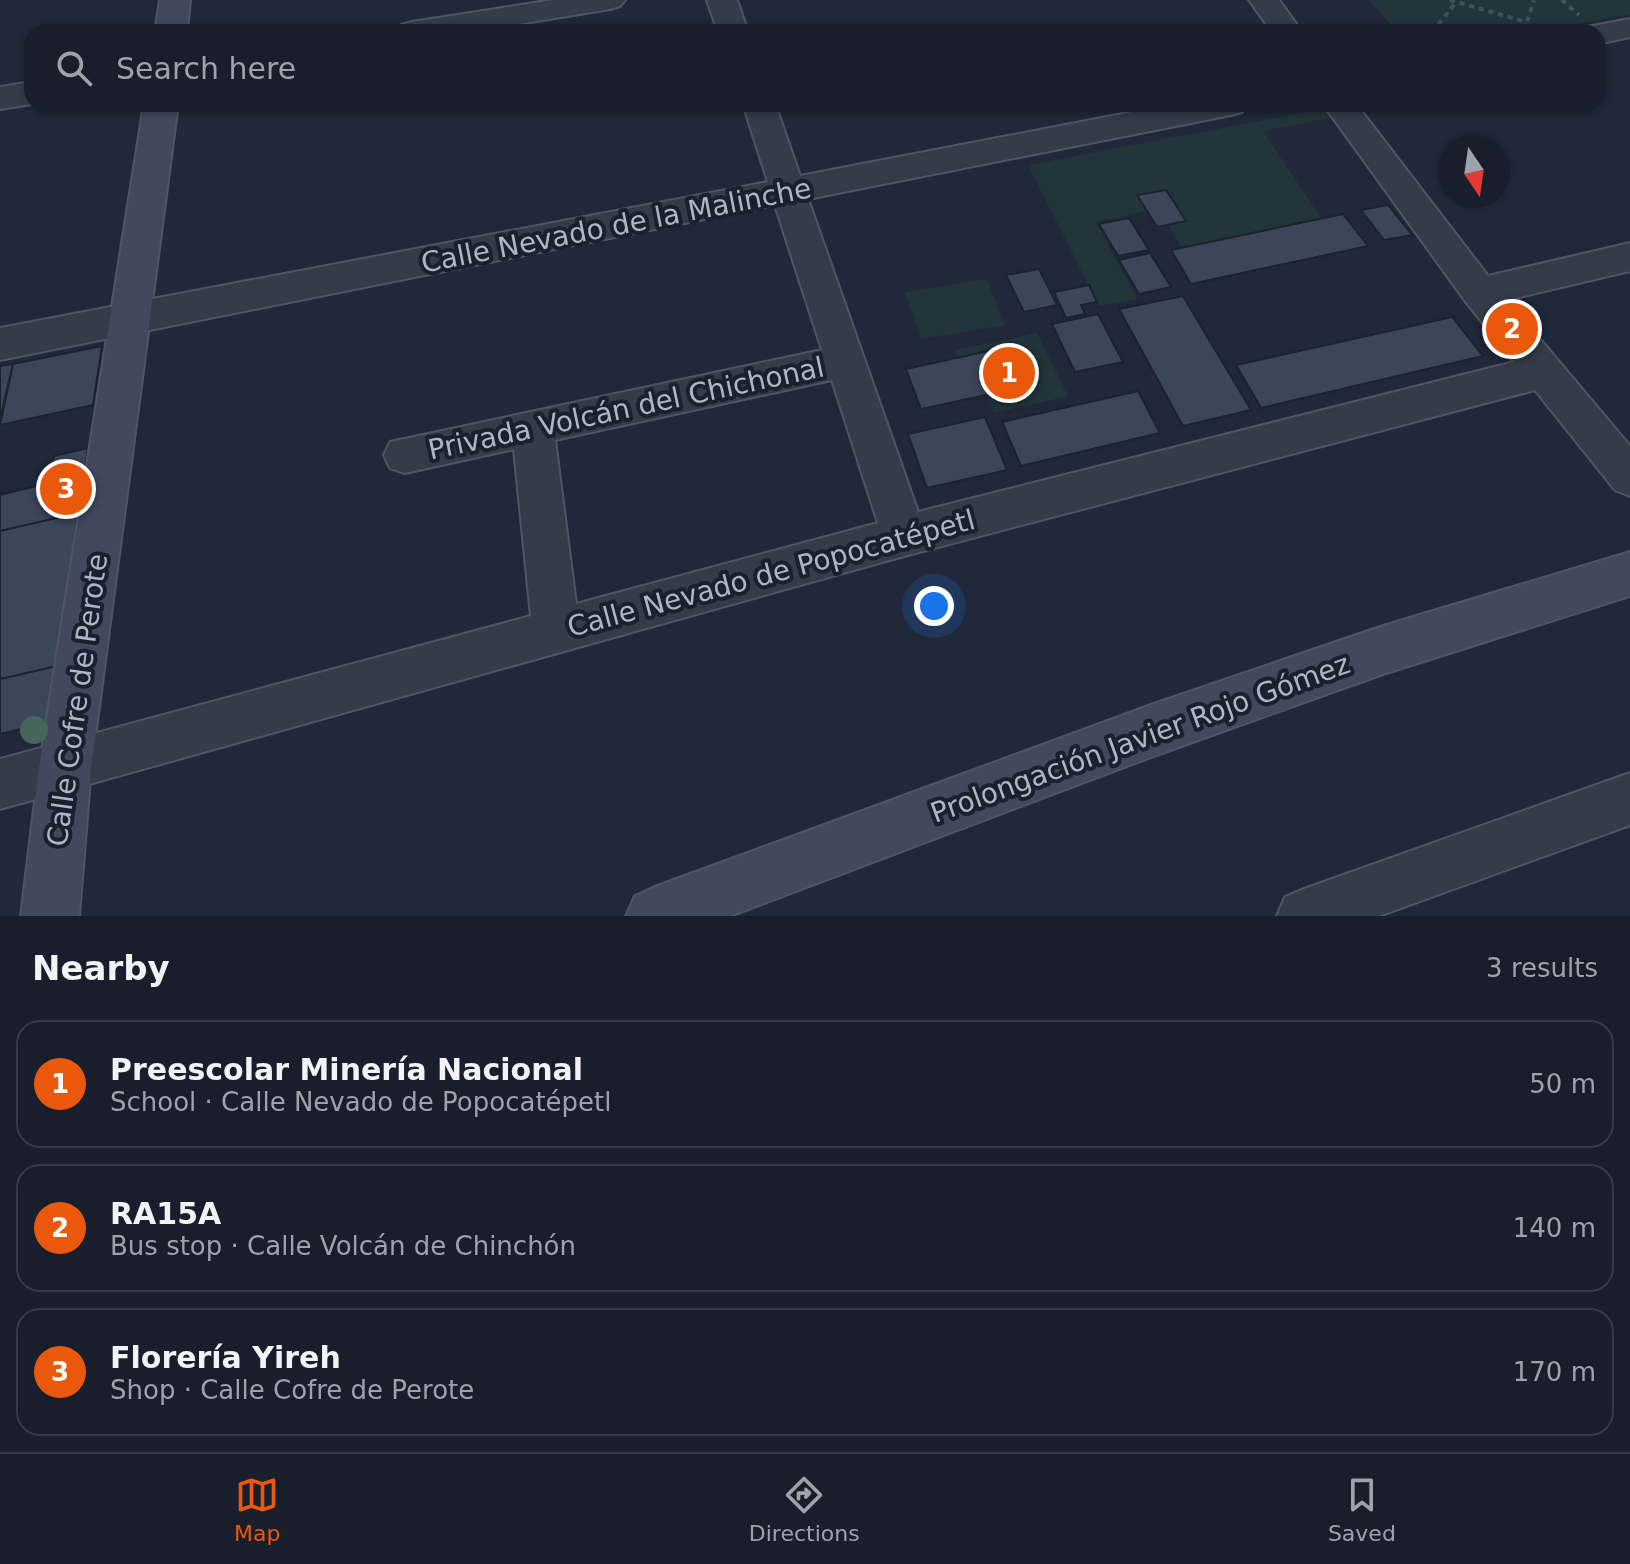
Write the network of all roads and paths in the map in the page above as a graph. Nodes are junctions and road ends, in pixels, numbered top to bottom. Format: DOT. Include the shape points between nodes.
graph roads {
  1 [pos="175,0"];
  2 [pos="610,0"];
  3 [pos="722,0"];
  4 [pos="1264,0"];
  5 [pos="1450,0"];
  6 [pos="1534,0"];
  7 [pos="1562,0"];
  8 [pos="1457,1"];
  9 [pos="1526,22"];
  10 [pos="172,24"];
  11 [pos="462,24"];
  12 [pos="730,24"];
  13 [pos="1281,24"];
  14 [pos="1438,24"];
  15 [pos="1588,24"];
  16 [pos="1606,27"];
  17 [pos="1630,28"];
  18 [pos="24,94"];
  19 [pos="0,98"];
  20 [pos="160,112"];
  21 [pos="762,112"];
  22 [pos="1191,112"];
  23 [pos="1345,112"];
  24 [pos="790,192"];
  25 [pos="1630,257"];
  26 [pos="1479,292"];
  27 [pos="132,319"];
  28 [pos="0,344"];
  29 [pos="846,361"];
  30 [pos="1544,371"];
  31 [pos="533,429"];
  32 [pos="405,455"];
  33 [pos="1630,477"];
  34 [pos="904,536"];
  35 [pos="1630,574"];
  36 [pos="556,630"];
  37 [pos="65,768"];
  38 [pos="0,784"];
  39 [pos="1630,799"];
  40 [pos="1318,913"];
  41 [pos="50,916"];
  42 [pos="655,916"];
  1 -- 10 [label="street"];
  2 -- 11 [label="street"];
  3 -- 12 [label="street"];
  4 -- 13 [label="street"];
  5 -- 8 [label="path"];
  6 -- 9 [label="path"];
  7 -- 15 [label="path"];
  8 -- 9 [label="path"];
  8 -- 14 [label="path"];
  16 -- 17 [label="street"];
  18 -- 19 [label="street"];
  20 -- 27 [label="street, Calle Cofre de Perote"];
  21 -- 24 [label="street"];
  22 -- 24 [label="street, Calle Nevado de la Malinche"];
  23 -- 26 [label="street"];
  24 -- 27 [label="street, Calle Nevado de la Malinche"];
  24 -- 29 [label="street"];
  25 -- 26 [label="street"];
  26 -- 30 [label="street"];
  27 -- 28 [label="street, Calle Nevado de la Malinche"];
  27 -- 37 [label="street, Calle Cofre de Perote"];
  29 -- 31 [label="street, Privada Volcán del Chichonal"];
  29 -- 34 [label="street"];
  30 -- 33 [label="street"];
  30 -- 34 [label="street, Calle Nevado de Popocatépetl"];
  31 -- 32 [label="street, Privada Volcán del Chichonal"];
  31 -- 36 [label="street"];
  34 -- 36 [label="street, Calle Nevado de Popocatépetl"];
  35 -- 42 [label="street, Prolongación Javier Rojo Gómez" via="1383,650 1166,726"];
  36 -- 37 [label="street, Calle Nevado de Popocatépetl"];
  37 -- 38 [label="street, Calle Nevado de Popocatépetl"];
  37 -- 41 [label="street, Calle Cofre de Perote"];
  39 -- 40 [label="street"];
}
